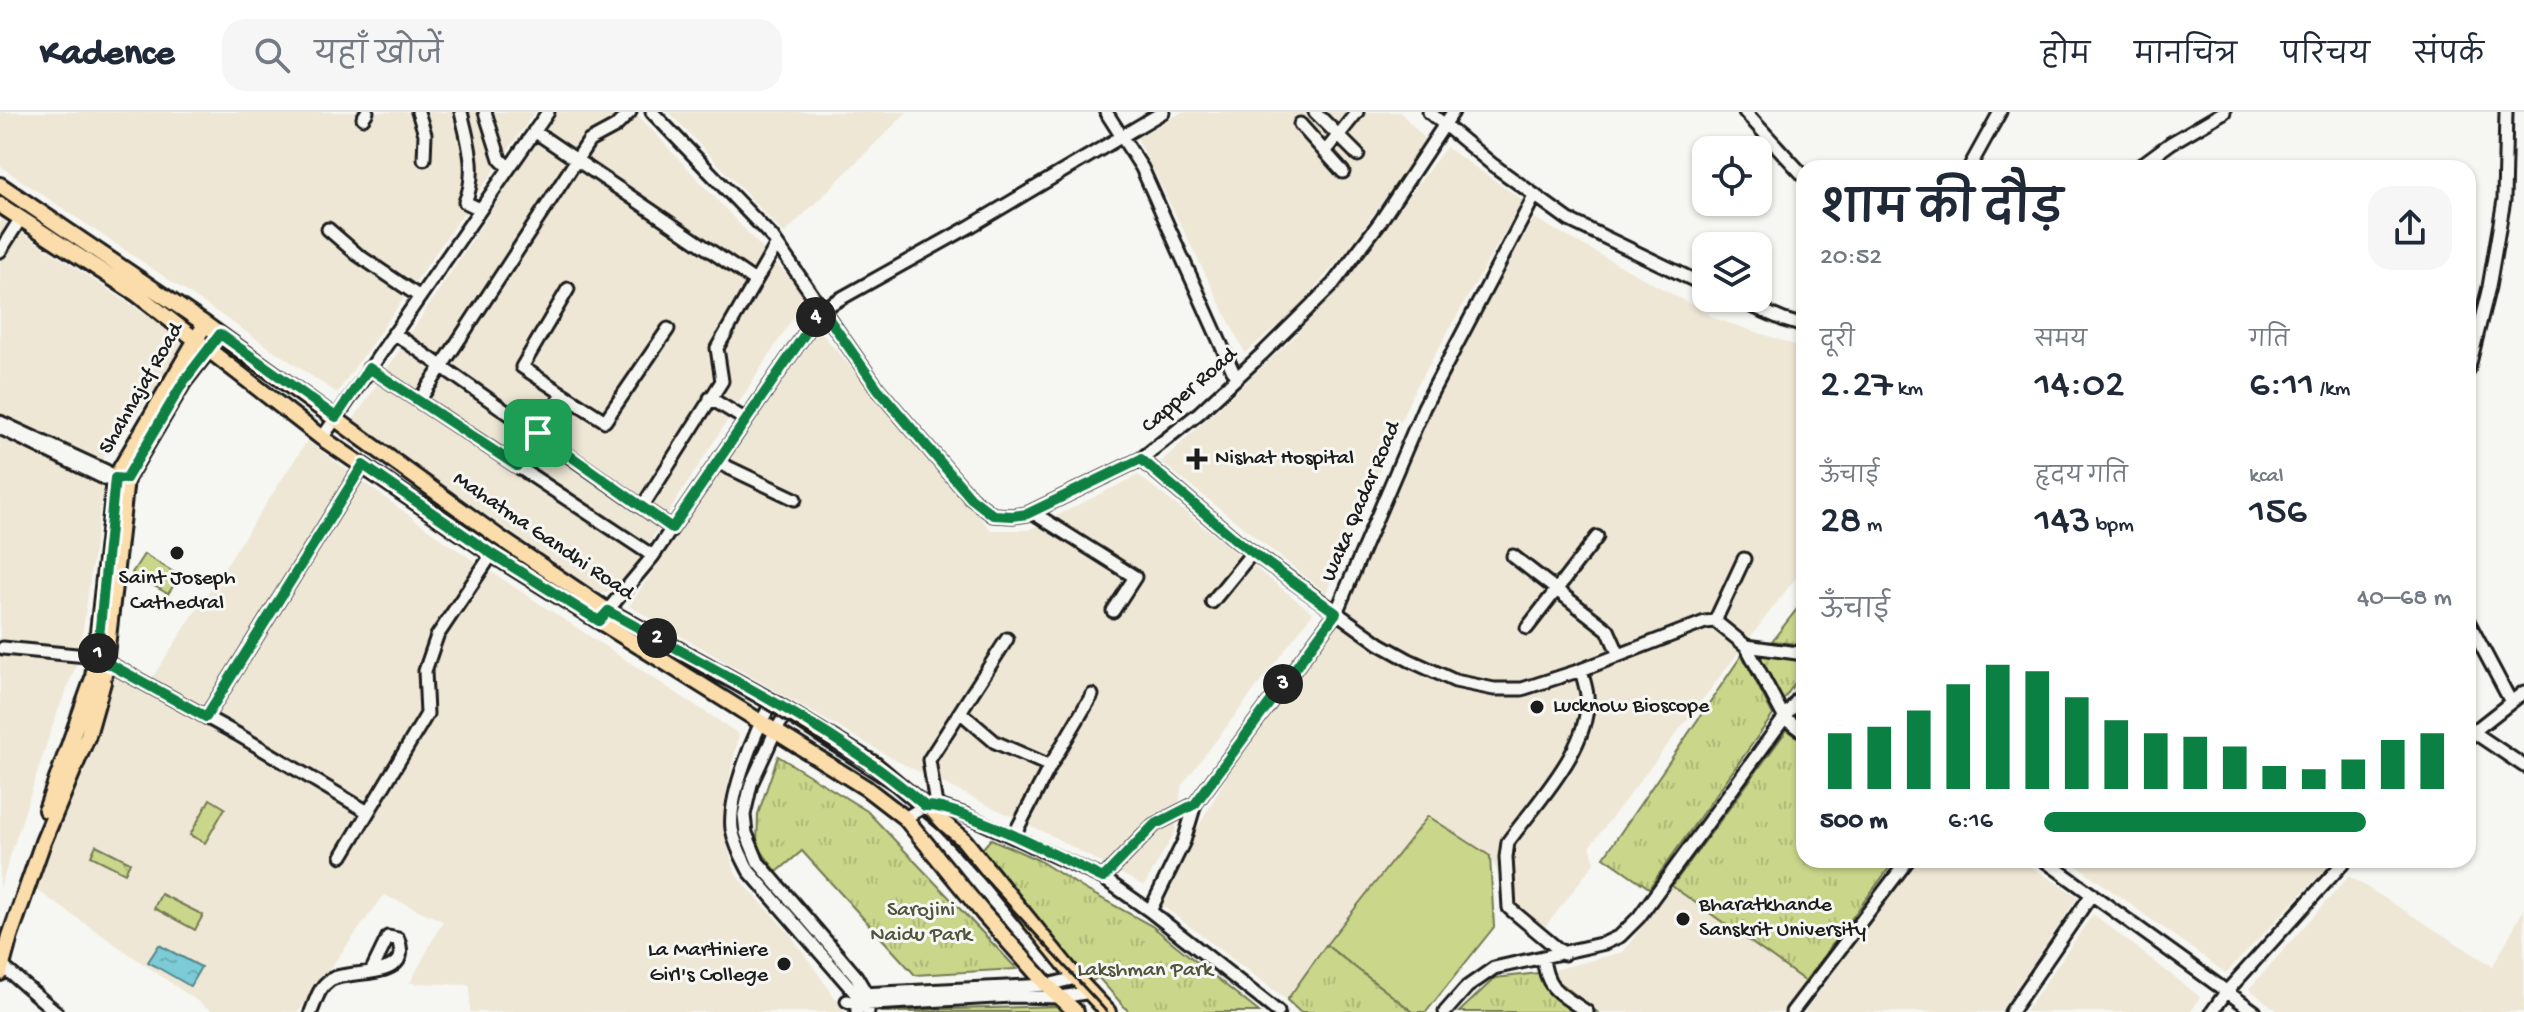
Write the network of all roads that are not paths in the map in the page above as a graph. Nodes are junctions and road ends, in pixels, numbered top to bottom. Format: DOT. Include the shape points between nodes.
graph roads {
  1 [pos="418,112"];
  2 [pos="461,112"];
  3 [pos="485,112"];
  4 [pos="548,112"];
  5 [pos="630,112"];
  6 [pos="652,112"];
  7 [pos="1106,112"];
  8 [pos="1163,112"];
  9 [pos="1315,112"];
  10 [pos="1357,112"];
  11 [pos="1429,112"];
  12 [pos="1453,112"];
  13 [pos="1745,112"];
  14 [pos="2000,112"];
  15 [pos="2224,112"];
  16 [pos="2506,112"];
  17 [pos="1300,124"];
  18 [pos="1444,126"];
  19 [pos="534,131"];
  20 [pos="1121,135"];
  21 [pos="1338,135"];
  22 [pos="1325,152"];
  23 [pos="1358,155"];
  24 [pos="424,159"];
  25 [pos="1973,160"];
  26 [pos="2148,160"];
  27 [pos="577,161"];
  28 [pos="1796,167"];
  29 [pos="509,168"];
  30 [pos="1343,172"];
  31 [pos="0,185"];
  32 [pos="1535,195"];
  33 [pos="0,205"];
  34 [pos="480,209"];
  35 [pos="21,218"];
  36 [pos="328,229"];
  37 [pos="777,244"];
  38 [pos="0,251"];
  39 [pos="1692,279"];
  40 [pos="755,281"];
  41 [pos="568,289"];
  42 [pos="420,297"];
  43 [pos="822,309"];
  44 [pos="1765,312"];
  45 [pos="205,324"];
  46 [pos="1796,324"];
  47 [pos="668,329"];
  48 [pos="394,333"];
  49 [pos="220,334"];
  50 [pos="197,338"];
  51 [pos="2476,339"];
  52 [pos="209,348"];
  53 [pos="442,366"];
  54 [pos="369,368"];
  55 [pos="1236,378"];
  56 [pos="563,394"];
  57 [pos="710,398"];
  58 [pos="419,401"];
  59 [pos="336,417"];
  60 [pos="746,420"];
  61 [pos="0,422"];
  62 [pos="0,428"];
  63 [pos="538,433"];
  64 [pos="322,438"];
  65 [pos="1141,459"];
  66 [pos="717,462"];
  67 [pos="363,465"];
  68 [pos="517,466"];
  69 [pos="121,478"];
  70 [pos="795,499"];
  71 [pos="642,507"];
  72 [pos="1032,512"];
  73 [pos="672,528"];
  74 [pos="1597,537"];
  75 [pos="1252,553"];
  76 [pos="492,554"];
  77 [pos="653,556"];
  78 [pos="1513,556"];
  79 [pos="1744,559"];
  80 [pos="1557,589"];
  81 [pos="1212,602"];
  82 [pos="1113,611"];
  83 [pos="1336,613"];
  84 [pos="604,616"];
  85 [pos="1715,621"];
  86 [pos="1527,628"];
  87 [pos="2476,636"];
  88 [pos="1007,639"];
  89 [pos="1746,646"];
  90 [pos="3,648"];
  91 [pos="1796,653"];
  92 [pos="1619,655"];
  93 [pos="102,660"];
  94 [pos="1581,670"];
  95 [pos="2524,692"];
  96 [pos="1092,695"];
  97 [pos="1796,701"];
  98 [pos="772,702"];
  99 [pos="2511,702"];
  100 [pos="787,712"];
  101 [pos="960,712"];
  102 [pos="206,717"];
  103 [pos="1784,717"];
  104 [pos="760,724"];
  105 [pos="1796,726"];
  106 [pos="2476,728"];
  107 [pos="775,732"];
  108 [pos="2476,736"];
  109 [pos="1050,766"];
  110 [pos="2524,766"];
  111 [pos="1195,804"];
  112 [pos="930,806"];
  113 [pos="368,812"];
  114 [pos="905,818"];
  115 [pos="1013,837"];
  116 [pos="342,856"];
  117 [pos="1902,868"];
  118 [pos="2055,868"];
  119 [pos="2339,868"];
  120 [pos="1103,878"];
  121 [pos="2092,894"];
  122 [pos="1150,911"];
  123 [pos="0,938"];
  124 [pos="1564,954"];
  125 [pos="1543,957"];
  126 [pos="1,968"];
  127 [pos="371,972"];
  128 [pos="1076,978"];
  129 [pos="1047,985"];
  130 [pos="2227,991"];
  131 [pos="1091,992"];
  132 [pos="1061,997"];
  133 [pos="862,1003"];
  134 [pos="56,1012"];
  135 [pos="311,1012"];
  136 [pos="1076,1012"];
  137 [pos="1108,1012"];
  138 [pos="1278,1012"];
  139 [pos="1445,1012"];
  140 [pos="1587,1012"];
  141 [pos="1792,1012"];
  142 [pos="2011,1012"];
  143 [pos="2212,1012"];
  144 [pos="2255,1012"];
  1 -- 24 [label="street" via="425,134"];
  2 -- 34 [label="street" via="472,160 465,202"];
  3 -- 29 [label="street" via="500,159"];
  4 -- 19 [label="street"];
  5 -- 27 [label="street" via="589,141"];
  6 -- 37 [label="street, Capper Road"];
  7 -- 20 [label="street"];
  8 -- 20 [label="street"];
  9 -- 21 [label="street"];
  10 -- 21 [label="street"];
  11 -- 18 [label="street"];
  12 -- 18 [label="street, Capper Road"];
  13 -- 28 [label="street"];
  14 -- 25 [label="street"];
  15 -- 26 [label="street"];
  16 -- 51 [label="street" via="2504,200"];
  17 -- 22 [label="street"];
  18 -- 32 [label="street"];
  18 -- 55 [label="street, Capper Road" via="1333,284"];
  19 -- 27 [label="street"];
  19 -- 29 [label="street"];
  20 -- 43 [label="street"];
  20 -- 55 [label="street" via="1142,168"];
  21 -- 22 [label="street"];
  21 -- 23 [label="street"];
  22 -- 30 [label="street"];
  27 -- 40 [label="street"];
  27 -- 53 [label="street"];
  29 -- 34 [label="street"];
  31 -- 45 [label="main road, Mahatma Gandhi Road"];
  32 -- 39 [label="street" via="1569,220"];
  32 -- 83 [label="street, Waka Qadar Road" via="1424,407"];
  33 -- 35 [label="main road, Mahatma Gandhi Road"];
  34 -- 42 [label="street"];
  35 -- 38 [label="street"];
  35 -- 50 [label="main road, Mahatma Gandhi Road"];
  36 -- 42 [label="street"];
  37 -- 40 [label="street"];
  37 -- 43 [label="street, Capper Road"];
  40 -- 57 [label="street" via="717,348 722,381"];
  41 -- 56 [label="street" via="522,367"];
  42 -- 48 [label="street"];
  43 -- 60 [label="street"];
  43 -- 72 [label="street, Capper Road" via="878,389 971,498 993,515"];
  44 -- 46 [label="street"];
  45 -- 49 [label="main road, Mahatma Gandhi Road"];
  45 -- 50 [label="main road, Shahnajaf Road"];
  47 -- 56 [label="street" via="605,421"];
  48 -- 53 [label="street"];
  48 -- 54 [label="street"];
  49 -- 52 [label="main road"];
  49 -- 59 [label="main road, Mahatma Gandhi Road"];
  50 -- 52 [label="main road, Mahatma Gandhi Road"];
  50 -- 69 [label="main road, Shahnajaf Road"];
  52 -- 64 [label="main road, Mahatma Gandhi Road"];
  52 -- 69 [label="main road"];
  53 -- 58 [label="street"];
  53 -- 63 [label="street"];
  54 -- 58 [label="street"];
  54 -- 59 [label="street"];
  55 -- 65 [label="street, Capper Road"];
  56 -- 63 [label="street"];
  57 -- 60 [label="street"];
  57 -- 71 [label="street"];
  58 -- 68 [label="street"];
  59 -- 64 [label="street"];
  59 -- 84 [label="main road, Mahatma Gandhi Road"];
  60 -- 66 [label="street"];
  61 -- 69 [label="street"];
  62 -- 69 [label="street" via="106,479"];
  63 -- 68 [label="street"];
  63 -- 71 [label="street"];
  64 -- 67 [label="main road, Mahatma Gandhi Road"];
  65 -- 72 [label="street, Capper Road"];
  65 -- 75 [label="street"];
  66 -- 70 [label="street"];
  66 -- 73 [label="street"];
  67 -- 76 [label="main road, Mahatma Gandhi Road"];
  67 -- 102 [label="street"];
  68 -- 77 [label="street"];
  69 -- 93 [label="main road, Shahnajaf Road"];
  71 -- 73 [label="street"];
  72 -- 82 [label="street" via="1135,577"];
  73 -- 77 [label="street"];
  74 -- 80 [label="street"];
  75 -- 81 [label="street"];
  75 -- 83 [label="street"];
  76 -- 84 [label="main road, Mahatma Gandhi Road"];
  76 -- 113 [label="street" via="437,636 425,671 427,714"];
  77 -- 84 [label="street"];
  78 -- 80 [label="street"];
  79 -- 85 [label="street"];
  80 -- 86 [label="street"];
  80 -- 92 [label="street" via="1608,630"];
  83 -- 94 [label="street" via="1380,644 1455,681 1522,689"];
  83 -- 111 [label="street, Waka Qadar Road"];
  84 -- 98 [label="main road, Mahatma Gandhi Road"];
  84 -- 104 [label="main road, Mahatma Gandhi Road"];
  85 -- 89 [label="street"];
  85 -- 92 [label="street"];
  87 -- 99 [label="street"];
  88 -- 101 [label="street"];
  89 -- 91 [label="street"];
  89 -- 103 [label="street"];
  90 -- 93 [label="street"];
  92 -- 94 [label="street"];
  93 -- 102 [label="street"];
  93 -- 123 [label="main road, Shahnajaf Road"];
  93 -- 126 [label="main road" via="88,735 43,842"];
  94 -- 124 [label="street" via="1587,696 1574,751 1508,842 1506,857 1509,908"];
  95 -- 99 [label="street"];
  96 -- 109 [label="street"];
  97 -- 103 [label="street"];
  98 -- 100 [label="main road, Mahatma Gandhi Road"];
  98 -- 104 [label="street"];
  99 -- 106 [label="street"];
  100 -- 107 [label="street"];
  100 -- 112 [label="main road, Mahatma Gandhi Road" via="874,764"];
  101 -- 109 [label="street" via="995,742"];
  101 -- 112 [label="street" via="929,760"];
  102 -- 113 [label="street"];
  103 -- 105 [label="street"];
  103 -- 124 [label="street" via="1639,917 1620,936"];
  104 -- 107 [label="main road, Mahatma Gandhi Road"];
  104 -- 133 [label="street" via="734,800 736,847 749,871"];
  107 -- 114 [label="main road, Mahatma Gandhi Road"];
  107 -- 133 [label="street" via="751,784 746,833 758,862 856,976"];
  108 -- 110 [label="street"];
  109 -- 115 [label="street"];
  111 -- 120 [label="street, Waka Qadar Road" via="1154,825"];
  111 -- 122 [label="street, Waka Qadar Road" via="1184,841"];
  112 -- 114 [label="street"];
  112 -- 115 [label="street"];
  112 -- 128 [label="main road, Mahatma Gandhi Road" via="974,851"];
  113 -- 116 [label="street"];
  114 -- 129 [label="main road, Mahatma Gandhi Road"];
  115 -- 120 [label="street"];
  117 -- 141 [label="street"];
  118 -- 121 [label="street"];
  119 -- 130 [label="street"];
  120 -- 122 [label="street"];
  121 -- 130 [label="street"];
  121 -- 142 [label="street"];
  122 -- 138 [label="street"];
  124 -- 125 [label="street"];
  125 -- 139 [label="street" via="1494,968"];
  125 -- 140 [label="street" via="1545,976 1554,989"];
  126 -- 134 [label="street"];
  127 -- 135 [label="street" via="332,979 321,988"];
  128 -- 129 [label="street"];
  128 -- 131 [label="main road, Mahatma Gandhi Road"];
  129 -- 132 [label="main road, Mahatma Gandhi Road"];
  129 -- 133 [label="street"];
  130 -- 143 [label="street"];
  130 -- 144 [label="street"];
  131 -- 132 [label="street"];
  131 -- 137 [label="main road, Mahatma Gandhi Road"];
  132 -- 133 [label="street"];
  132 -- 136 [label="main road, Mahatma Gandhi Road"];
}
